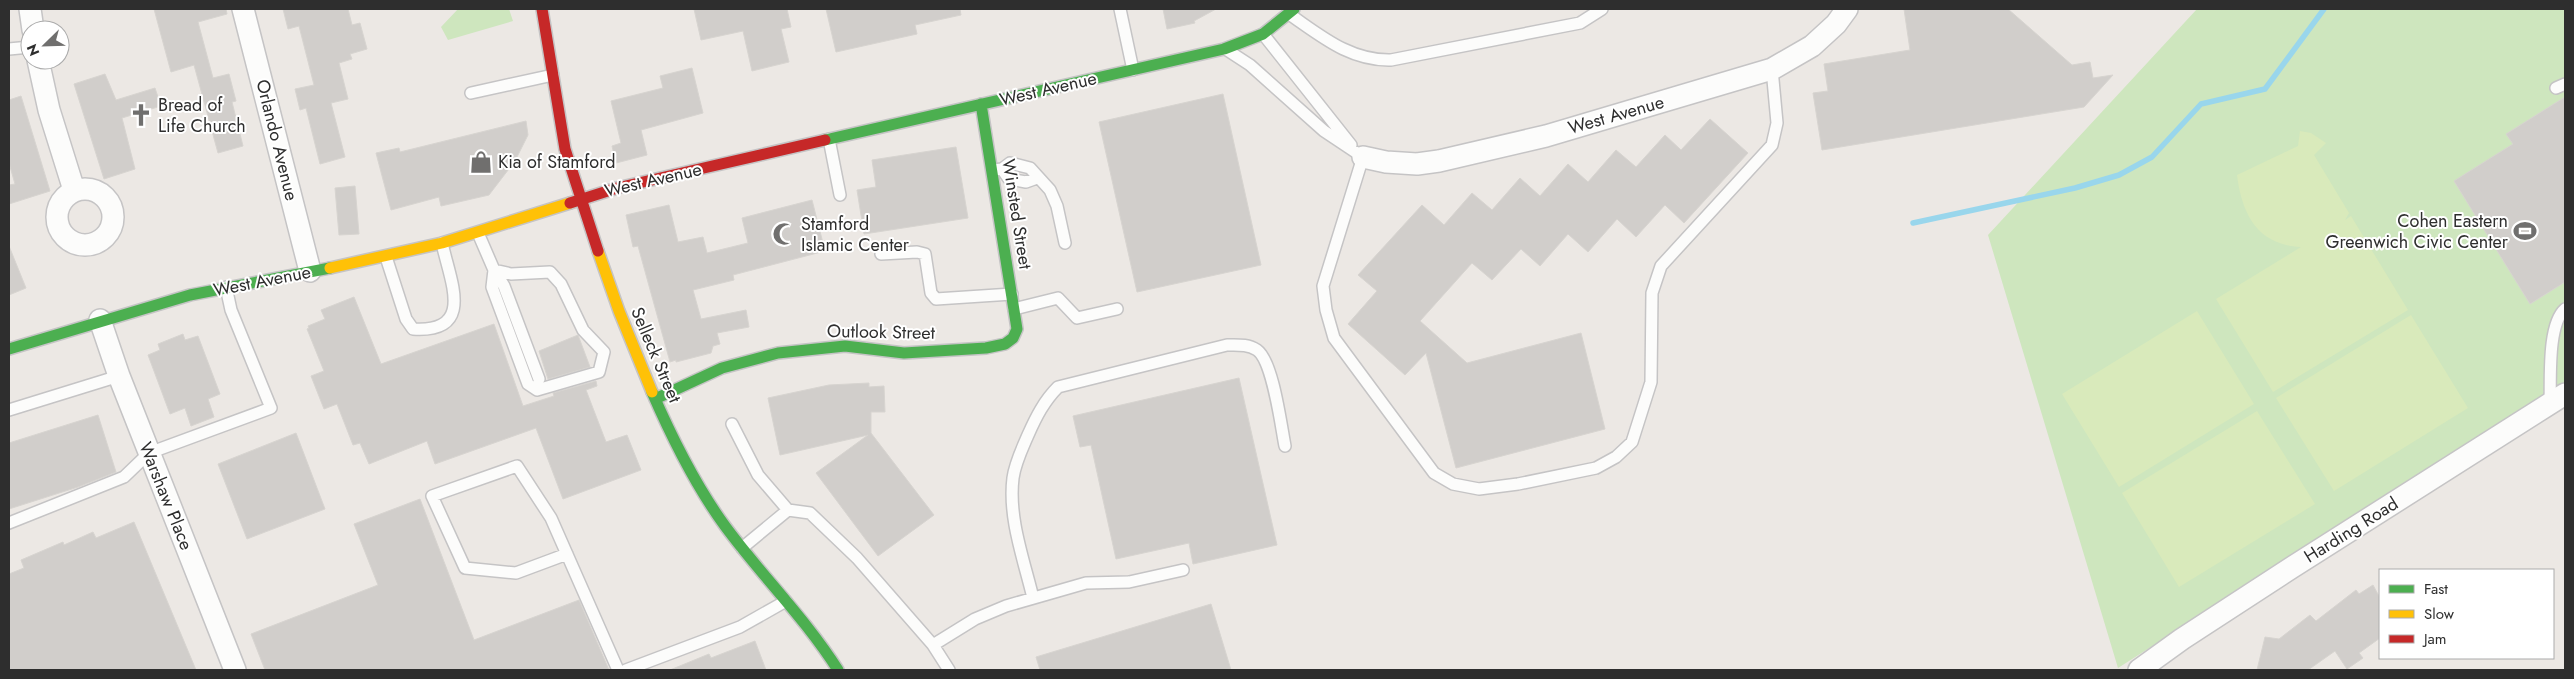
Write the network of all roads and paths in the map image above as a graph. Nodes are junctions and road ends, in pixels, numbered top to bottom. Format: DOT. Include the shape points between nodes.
graph roads {
  1 [pos="243,9"];
  2 [pos="542,9"];
  3 [pos="1120,9"];
  4 [pos="1602,9"];
  5 [pos="1847,9"];
  6 [pos="1292,11"];
  7 [pos="1263,34"];
  8 [pos="1224,49"];
  9 [pos="1772,69"];
  10 [pos="40,70"];
  11 [pos="1133,70"];
  12 [pos="553,75"];
  13 [pos="471,94"];
  14 [pos="981,104"];
  15 [pos="829,139"];
  16 [pos="1362,157"];
  17 [pos="997,170"];
  18 [pos="74,190"];
  19 [pos="840,195"];
  20 [pos="579,198"];
  21 [pos="478,233"];
  22 [pos="442,243"];
  23 [pos="1065,243"];
  24 [pos="881,254"];
  25 [pos="386,257"];
  26 [pos="494,270"];
  27 [pos="310,272"];
  28 [pos="226,286"];
  29 [pos="1012,294"];
  30 [pos="1014,309"];
  31 [pos="1117,309"];
  32 [pos="2565,309"];
  33 [pos="100,320"];
  34 [pos="1017,329"];
  35 [pos="617,347"];
  36 [pos="9,349"];
  37 [pos="119,376"];
  38 [pos="539,378"];
  39 [pos="2558,399"];
  40 [pos="655,400"];
  41 [pos="9,410"];
  42 [pos="732,424"];
  43 [pos="1285,446"];
  44 [pos="149,453"];
  45 [pos="788,510"];
  46 [pos="9,523"];
  47 [pos="742,548"];
  48 [pos="567,554"];
  49 [pos="1183,570"];
  50 [pos="1033,598"];
  51 [pos="786,601"];
  52 [pos="933,645"];
  53 [pos="235,670"];
  54 [pos="618,670"];
  55 [pos="626,670"];
  56 [pos="838,670"];
  57 [pos="949,670"];
  58 [pos="2139,670"];
  1 -- 27 [label="street, Orlando Avenue"];
  2 -- 12 [label="street, Selleck Street"];
  3 -- 11 [label="lane"];
  4 -- 6 [label="lane" via="1580,23 1374,61 1339,49"];
  5 -- 9 [label="street, West Avenue" via="1812,46"];
  6 -- 7 [label="street, West Avenue"];
  7 -- 8 [label="street, West Avenue"];
  7 -- 16 [label="lane"];
  8 -- 11 [label="street, West Avenue"];
  8 -- 16 [label="lane" via="1250,65 1324,131"];
  9 -- 16 [label="street, West Avenue" via="1546,136 1439,161 1417,164"];
  9 -- 16 [label="lane" via="1777,123 1772,145 1661,266 1652,293 1651,382 1632,442 1616,457 1596,468 1478,489 1453,484 1434,473 1364,380 1334,338 1323,286"];
  10 -- 18 [label="street"];
  11 -- 14 [label="street, West Avenue"];
  12 -- 13 [label="lane"];
  12 -- 20 [label="street, Selleck Street" via="567,156"];
  14 -- 15 [label="street, West Avenue"];
  14 -- 17 [label="street, Winsted Street"];
  15 -- 19 [label="lane"];
  15 -- 20 [label="street, West Avenue"];
  17 -- 23 [label="lane" via="1010,163 1030,168 1054,198"];
  17 -- 29 [label="street, Winsted Street"];
  20 -- 21 [label="street, West Avenue"];
  20 -- 35 [label="street, Selleck Street"];
  21 -- 22 [label="street, West Avenue"];
  21 -- 26 [label="lane"];
  22 -- 25 [label="street, West Avenue"];
  22 -- 25 [label="lane" via="455,303 454,315 445,323 424,330 413,329 406,320"];
  24 -- 29 [label="lane" via="925,254 931,294 936,299"];
  25 -- 27 [label="street, West Avenue"];
  26 -- 35 [label="lane" via="511,274 550,272 561,284 583,330"];
  26 -- 35 [label="lane" via="492,287 528,384 537,390 599,372"];
  26 -- 38 [label="lane" via="504,286"];
  27 -- 28 [label="street, West Avenue"];
  28 -- 33 [label="street, West Avenue"];
  28 -- 44 [label="lane" via="231,310 271,408"];
  29 -- 30 [label="street, Winsted Street"];
  30 -- 31 [label="lane" via="1058,298 1078,318"];
  30 -- 34 [label="street, Winsted Street"];
  32 -- 39 [label="lane" via="2556,321 2554,333"];
  33 -- 36 [label="street, West Avenue"];
  33 -- 37 [label="street, Warshaw Place"];
  34 -- 40 [label="street, Outlook Street" via="1006,344 986,348 904,353 845,346 778,353 722,368"];
  35 -- 40 [label="street, Selleck Street"];
  37 -- 41 [label="lane"];
  37 -- 44 [label="street, Warshaw Place"];
  39 -- 58 [label="street, Harding Road" via="2182,638"];
  40 -- 47 [label="street, Selleck Street" via="710,503"];
  42 -- 45 [label="lane" via="758,475"];
  43 -- 50 [label="lane" via="1268,365 1259,351 1247,345 1227,345 1058,387 1046,399 1034,422 1013,478 1014,520"];
  44 -- 46 [label="lane" via="124,478"];
  44 -- 53 [label="street, Warshaw Place"];
  45 -- 47 [label="lane"];
  45 -- 52 [label="lane" via="810,513 857,558"];
  47 -- 51 [label="street, Selleck Street"];
  48 -- 48 [label="lane" via="551,518 517,466 432,496 465,568 516,573"];
  48 -- 54 [label="lane"];
  49 -- 50 [label="lane" via="1129,582 1086,583"];
  50 -- 52 [label="lane" via="975,619"];
  51 -- 55 [label="lane" via="740,627"];
  51 -- 56 [label="street, Selleck Street" via="824,646"];
  52 -- 57 [label="lane"];
}
